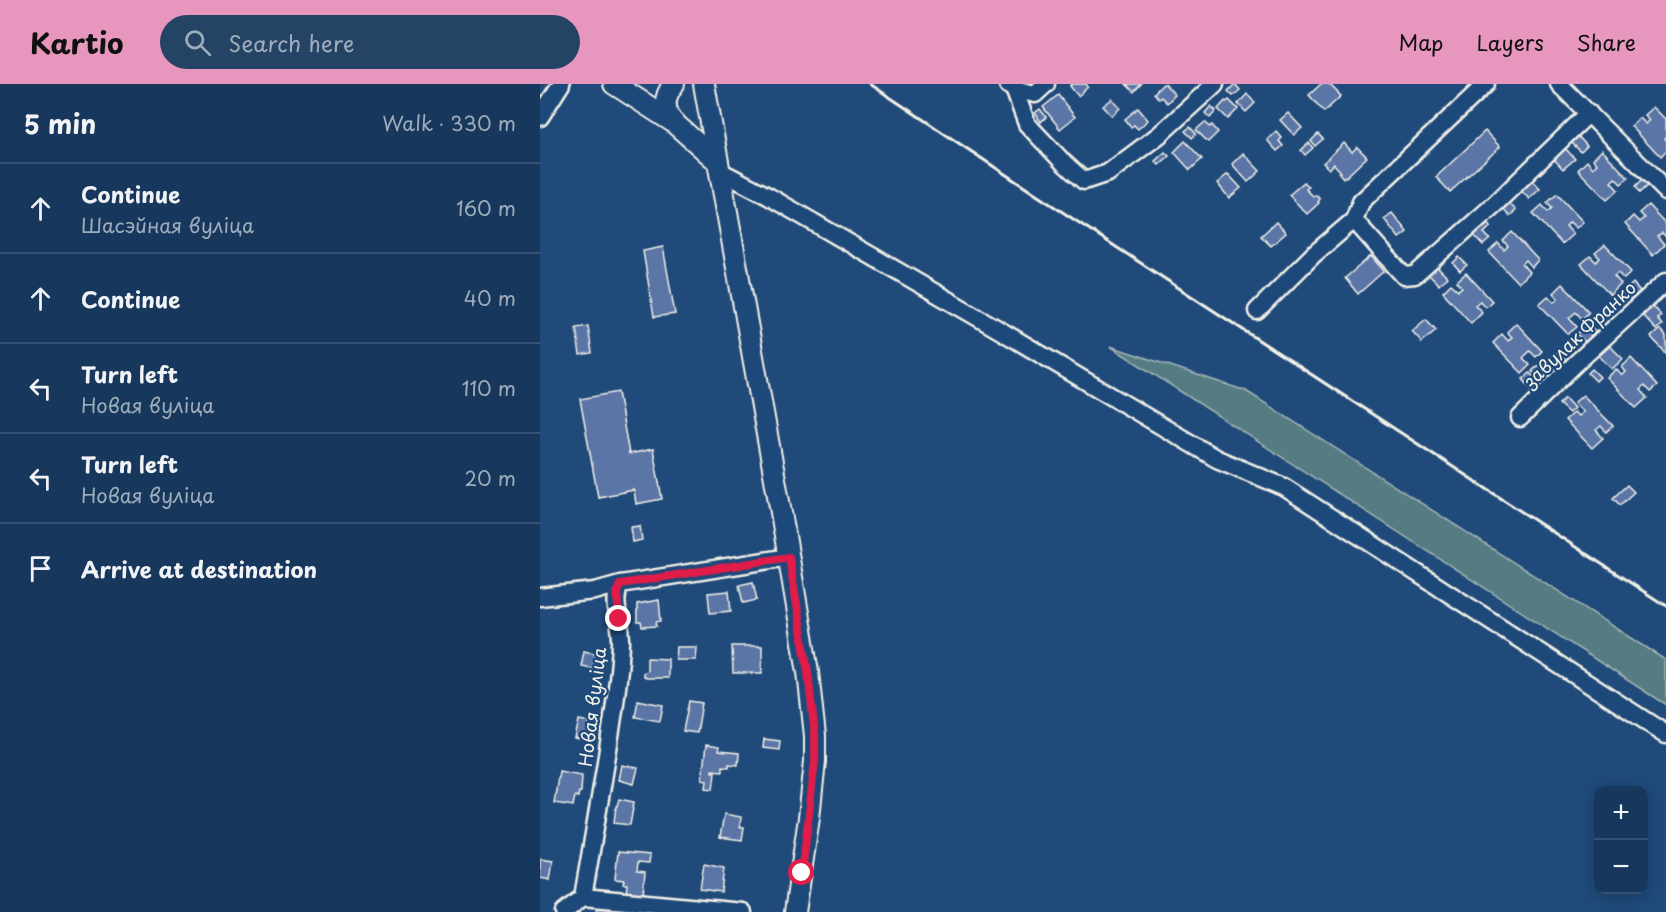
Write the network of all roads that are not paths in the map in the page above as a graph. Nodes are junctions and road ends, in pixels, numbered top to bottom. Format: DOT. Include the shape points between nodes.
graph roads {
  1 [pos="561,84"];
  2 [pos="615,84"];
  3 [pos="674,84"];
  4 [pos="692,84"];
  5 [pos="1046,84"];
  6 [pos="1215,84"];
  7 [pos="1486,84"];
  8 [pos="1558,84"];
  9 [pos="1011,87"];
  10 [pos="705,93"];
  11 [pos="1589,113"];
  12 [pos="540,117"];
  13 [pos="673,122"];
  14 [pos="718,166"];
  15 [pos="1666,190"];
  16 [pos="1354,220"];
  17 [pos="1665,284"];
  18 [pos="1257,311"];
  19 [pos="1520,418"];
  20 [pos="789,557"];
  21 [pos="620,584"];
  22 [pos="540,597"];
  23 [pos="1666,734"];
  24 [pos="583,897"];
  25 [pos="564,912"];
  26 [pos="743,912"];
  27 [pos="795,912"];
  1 -- 12 [label="street"];
  2 -- 3 [label="main road" via="645,90"];
  2 -- 13 [label="main road"];
  3 -- 13 [label="main road" via="665,105"];
  4 -- 10 [label="main road"];
  5 -- 9 [label="street" via="1035,94"];
  6 -- 9 [label="street" via="1159,135 1108,173 1084,181 1027,124"];
  7 -- 16 [label="street" via="1361,202"];
  8 -- 11 [label="street"];
  10 -- 13 [label="main road" via="704,116 694,124 682,126"];
  10 -- 14 [label="main road"];
  11 -- 15 [label="street"];
  11 -- 16 [label="street" via="1415,275 1404,276"];
  13 -- 14 [label="main road"];
  14 -- 20 [label="main road"];
  14 -- 23 [label="street" via="1217,459 1284,487"];
  16 -- 18 [label="street"];
  17 -- 19 [label="street, завулак Франко"];
  20 -- 21 [label="street"];
  20 -- 27 [label="main road" via="815,736"];
  21 -- 22 [label="street"];
  21 -- 24 [label="street, Новая вуліца" via="616,602 621,645 613,718"];
  24 -- 25 [label="street"];
  24 -- 26 [label="street"];
}
